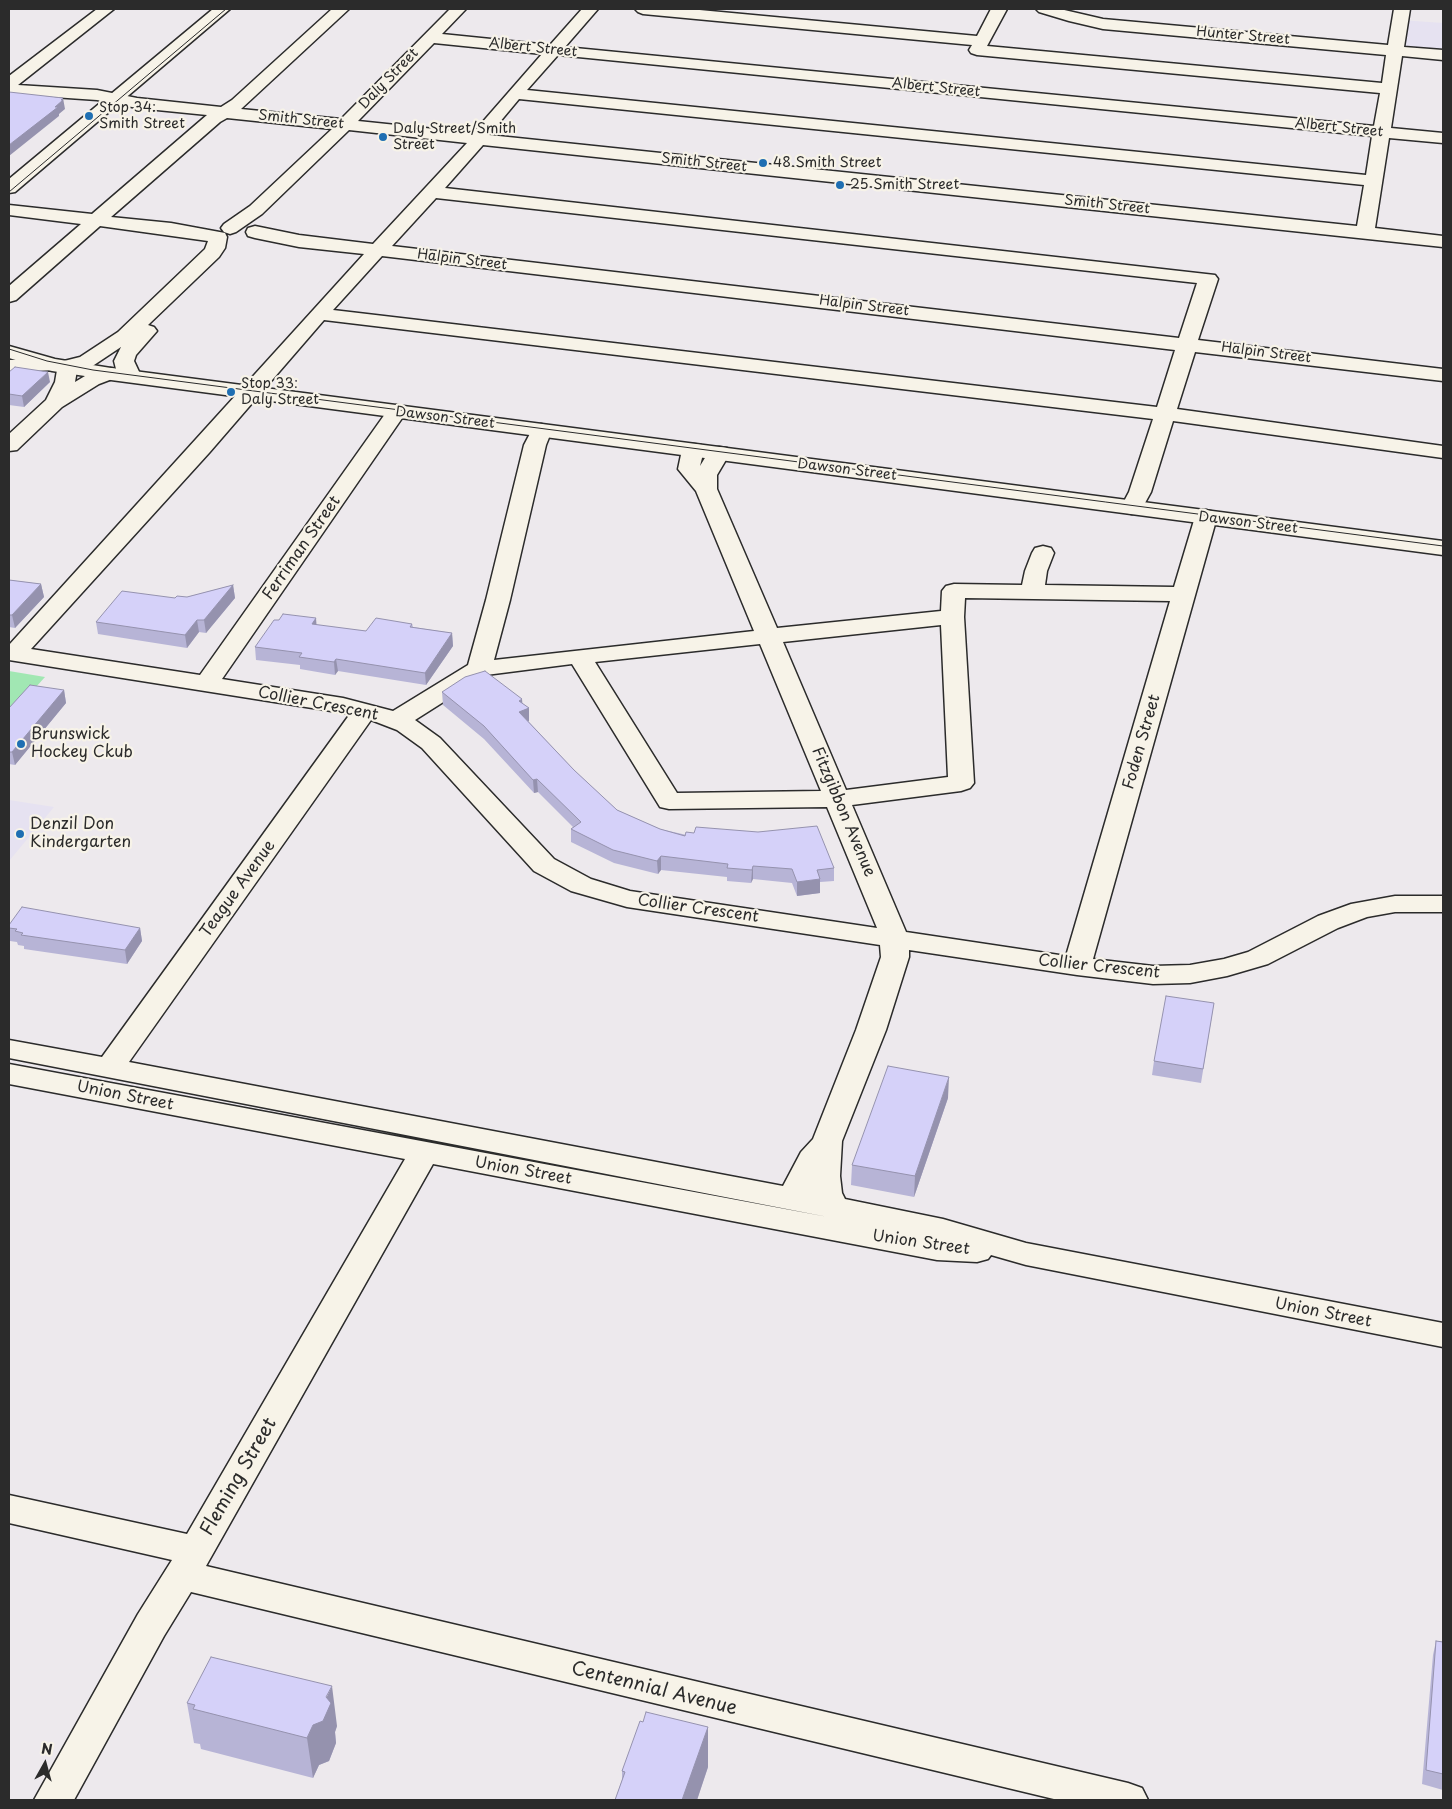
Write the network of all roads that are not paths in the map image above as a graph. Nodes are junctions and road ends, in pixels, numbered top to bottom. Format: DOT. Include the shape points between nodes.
graph roads {
  1 [pos="106,9"];
  2 [pos="222,9"];
  3 [pos="341,9"];
  4 [pos="458,9"];
  5 [pos="471,9"];
  6 [pos="590,9"];
  7 [pos="643,9"];
  8 [pos="999,9"];
  9 [pos="1044,9"];
  10 [pos="1402,9"];
  11 [pos="436,38"];
  12 [pos="981,41"];
  13 [pos="554,50"];
  14 [pos="1396,51"];
  15 [pos="1443,55"];
  16 [pos="9,84"];
  17 [pos="9,88"];
  18 [pos="1389,89"];
  19 [pos="516,94"];
  20 [pos="114,100"];
  21 [pos="226,112"];
  22 [pos="351,125"];
  23 [pos="1382,132"];
  24 [pos="1443,138"];
  25 [pos="477,139"];
  26 [pos="1374,181"];
  27 [pos="9,188"];
  28 [pos="432,192"];
  29 [pos="9,210"];
  30 [pos="96,220"];
  31 [pos="1365,233"];
  32 [pos="234,236"];
  33 [pos="1443,241"];
  34 [pos="379,250"];
  35 [pos="9,296"];
  36 [pos="319,314"];
  37 [pos="1188,344"];
  38 [pos="9,352"];
  39 [pos="9,366"];
  40 [pos="58,366"];
  41 [pos="1439,373"];
  42 [pos="121,375"];
  43 [pos="250,392"];
  44 [pos="55,403"];
  45 [pos="397,412"];
  46 [pos="1164,414"];
  47 [pos="541,430"];
  48 [pos="9,445"];
  49 [pos="693,450"];
  50 [pos="1443,452"];
  51 [pos="719,453"];
  52 [pos="706,489"];
  53 [pos="1132,507"];
  54 [pos="1206,517"];
  55 [pos="1443,548"];
  56 [pos="1043,553"];
  57 [pos="1032,593"];
  58 [pos="1184,594"];
  59 [pos="952,617"];
  60 [pos="768,636"];
  61 [pos="11,654"];
  62 [pos="579,656"];
  63 [pos="479,669"];
  64 [pos="206,684"];
  65 [pos="366,710"];
  66 [pos="395,720"];
  67 [pos="838,799"];
  68 [pos="1443,904"];
  69 [pos="894,938"];
  70 [pos="1077,966"];
  71 [pos="109,1068"];
  72 [pos="17,1069"];
  73 [pos="828,1141"];
  74 [pos="424,1153"];
  75 [pos="792,1199"];
  76 [pos="834,1208"];
  77 [pos="1026,1254"];
  78 [pos="1443,1335"];
  79 [pos="9,1509"];
  80 [pos="189,1563"];
  81 [pos="54,1800"];
  82 [pos="1128,1800"];
  1 -- 16 [label="street"];
  2 -- 20 [label="street"];
  3 -- 21 [label="street"];
  4 -- 11 [label="street, Daly Street"];
  5 -- 11 [label="street, Daly Street"];
  6 -- 13 [label="street"];
  7 -- 12 [label="street"];
  8 -- 12 [label="street"];
  9 -- 14 [label="street, Hunter Street" via="1103,24"];
  10 -- 14 [label="street"];
  11 -- 13 [label="street, Albert Street"];
  11 -- 22 [label="street, Daly Street"];
  12 -- 18 [label="street" via="977,50"];
  13 -- 19 [label="street"];
  13 -- 23 [label="street, Albert Street"];
  14 -- 15 [label="street, Hunter Street"];
  14 -- 18 [label="street"];
  17 -- 20 [label="street, Smith Street" via="87,100"];
  18 -- 23 [label="street"];
  19 -- 25 [label="street"];
  19 -- 26 [label="street"];
  20 -- 21 [label="street, Smith Street"];
  20 -- 27 [label="street"];
  21 -- 22 [label="street, Smith Street"];
  21 -- 30 [label="street" via="214,118"];
  22 -- 25 [label="street, Smith Street"];
  22 -- 32 [label="street, Daly Street"];
  23 -- 24 [label="street, Albert Street"];
  23 -- 26 [label="street"];
  25 -- 28 [label="street"];
  25 -- 31 [label="street, Smith Street"];
  26 -- 31 [label="street"];
  28 -- 34 [label="street"];
  28 -- 37 [label="street" via="1208,279"];
  29 -- 30 [label="street, Halpin Street"];
  30 -- 32 [label="street, Halpin Street"];
  30 -- 35 [label="street"];
  31 -- 33 [label="street, Smith Street"];
  32 -- 34 [label="street, Halpin Street"];
  32 -- 40 [label="street, Daly Street" via="216,248 125,336 87,361"];
  32 -- 42 [label="street, Daly Street" via="127,353 124,361 128,374"];
  34 -- 36 [label="street"];
  34 -- 37 [label="street, Halpin Street"];
  36 -- 43 [label="street"];
  36 -- 46 [label="street"];
  37 -- 41 [label="street, Halpin Street"];
  37 -- 46 [label="street"];
  38 -- 40 [label="street"];
  39 -- 40 [label="street"];
  40 -- 42 [label="street"];
  40 -- 44 [label="street" via="67,370"];
  42 -- 43 [label="street, Dawson Street"];
  42 -- 44 [label="street" via="92,380"];
  43 -- 45 [label="street, Dawson Street"];
  43 -- 61 [label="street"];
  44 -- 48 [label="street"];
  45 -- 47 [label="street, Dawson Street"];
  45 -- 64 [label="street, Ferriman Street"];
  46 -- 50 [label="street"];
  46 -- 53 [label="street" via="1140,492"];
  47 -- 49 [label="street, Dawson Street"];
  47 -- 63 [label="street"];
  49 -- 51 [label="street, Dawson Street"];
  49 -- 52 [label="street, Fitzgibbon Avenue" via="689,469"];
  51 -- 52 [label="street" via="706,474"];
  51 -- 53 [label="street, Dawson Street"];
  52 -- 60 [label="street, Fitzgibbon Avenue"];
  53 -- 54 [label="street, Dawson Street"];
  54 -- 55 [label="street, Dawson Street"];
  54 -- 58 [label="street, Foden Street"];
  56 -- 57 [label="street"];
  57 -- 58 [label="street"];
  57 -- 59 [label="street" via="954,591"];
  58 -- 70 [label="street, Foden Street"];
  59 -- 60 [label="street"];
  59 -- 67 [label="street" via="961,783"];
  60 -- 62 [label="street"];
  60 -- 67 [label="street, Fitzgibbon Avenue"];
  61 -- 64 [label="street, Collier Crescent"];
  62 -- 63 [label="street"];
  62 -- 67 [label="street" via="669,801"];
  63 -- 66 [label="street"];
  64 -- 65 [label="street, Collier Crescent"];
  65 -- 66 [label="street, Collier Crescent"];
  65 -- 71 [label="street, Teague Avenue"];
  66 -- 69 [label="street, Collier Crescent" via="431,743 544,865 581,885 627,899"];
  67 -- 69 [label="street, Fitzgibbon Avenue"];
  68 -- 70 [label="street, Collier Crescent" via="1395,904 1361,910 1328,922 1258,958 1190,974 1153,975"];
  69 -- 70 [label="street, Collier Crescent"];
  69 -- 73 [label="street, Fitzgibbon Avenue" via="895,957"];
  71 -- 72 [label="street, Union Street"];
  71 -- 75 [label="street, Union Street"];
  72 -- 74 [label="street, Union Street"];
  73 -- 75 [label="street, Fitzgibbon Avenue" via="812,1159"];
  73 -- 76 [label="street, Fitzgibbon Avenue" via="824,1176 826,1193"];
  74 -- 77 [label="street, Union Street" via="937,1249"];
  74 -- 80 [label="street, Fleming Street"];
  75 -- 76 [label="street, Union Street"];
  76 -- 77 [label="street, Union Street" via="943,1230"];
  77 -- 78 [label="street, Union Street"];
  79 -- 80 [label="street, Centennial Avenue"];
  80 -- 81 [label="street, Fleming Street"];
  80 -- 82 [label="street, Centennial Avenue"];
}
